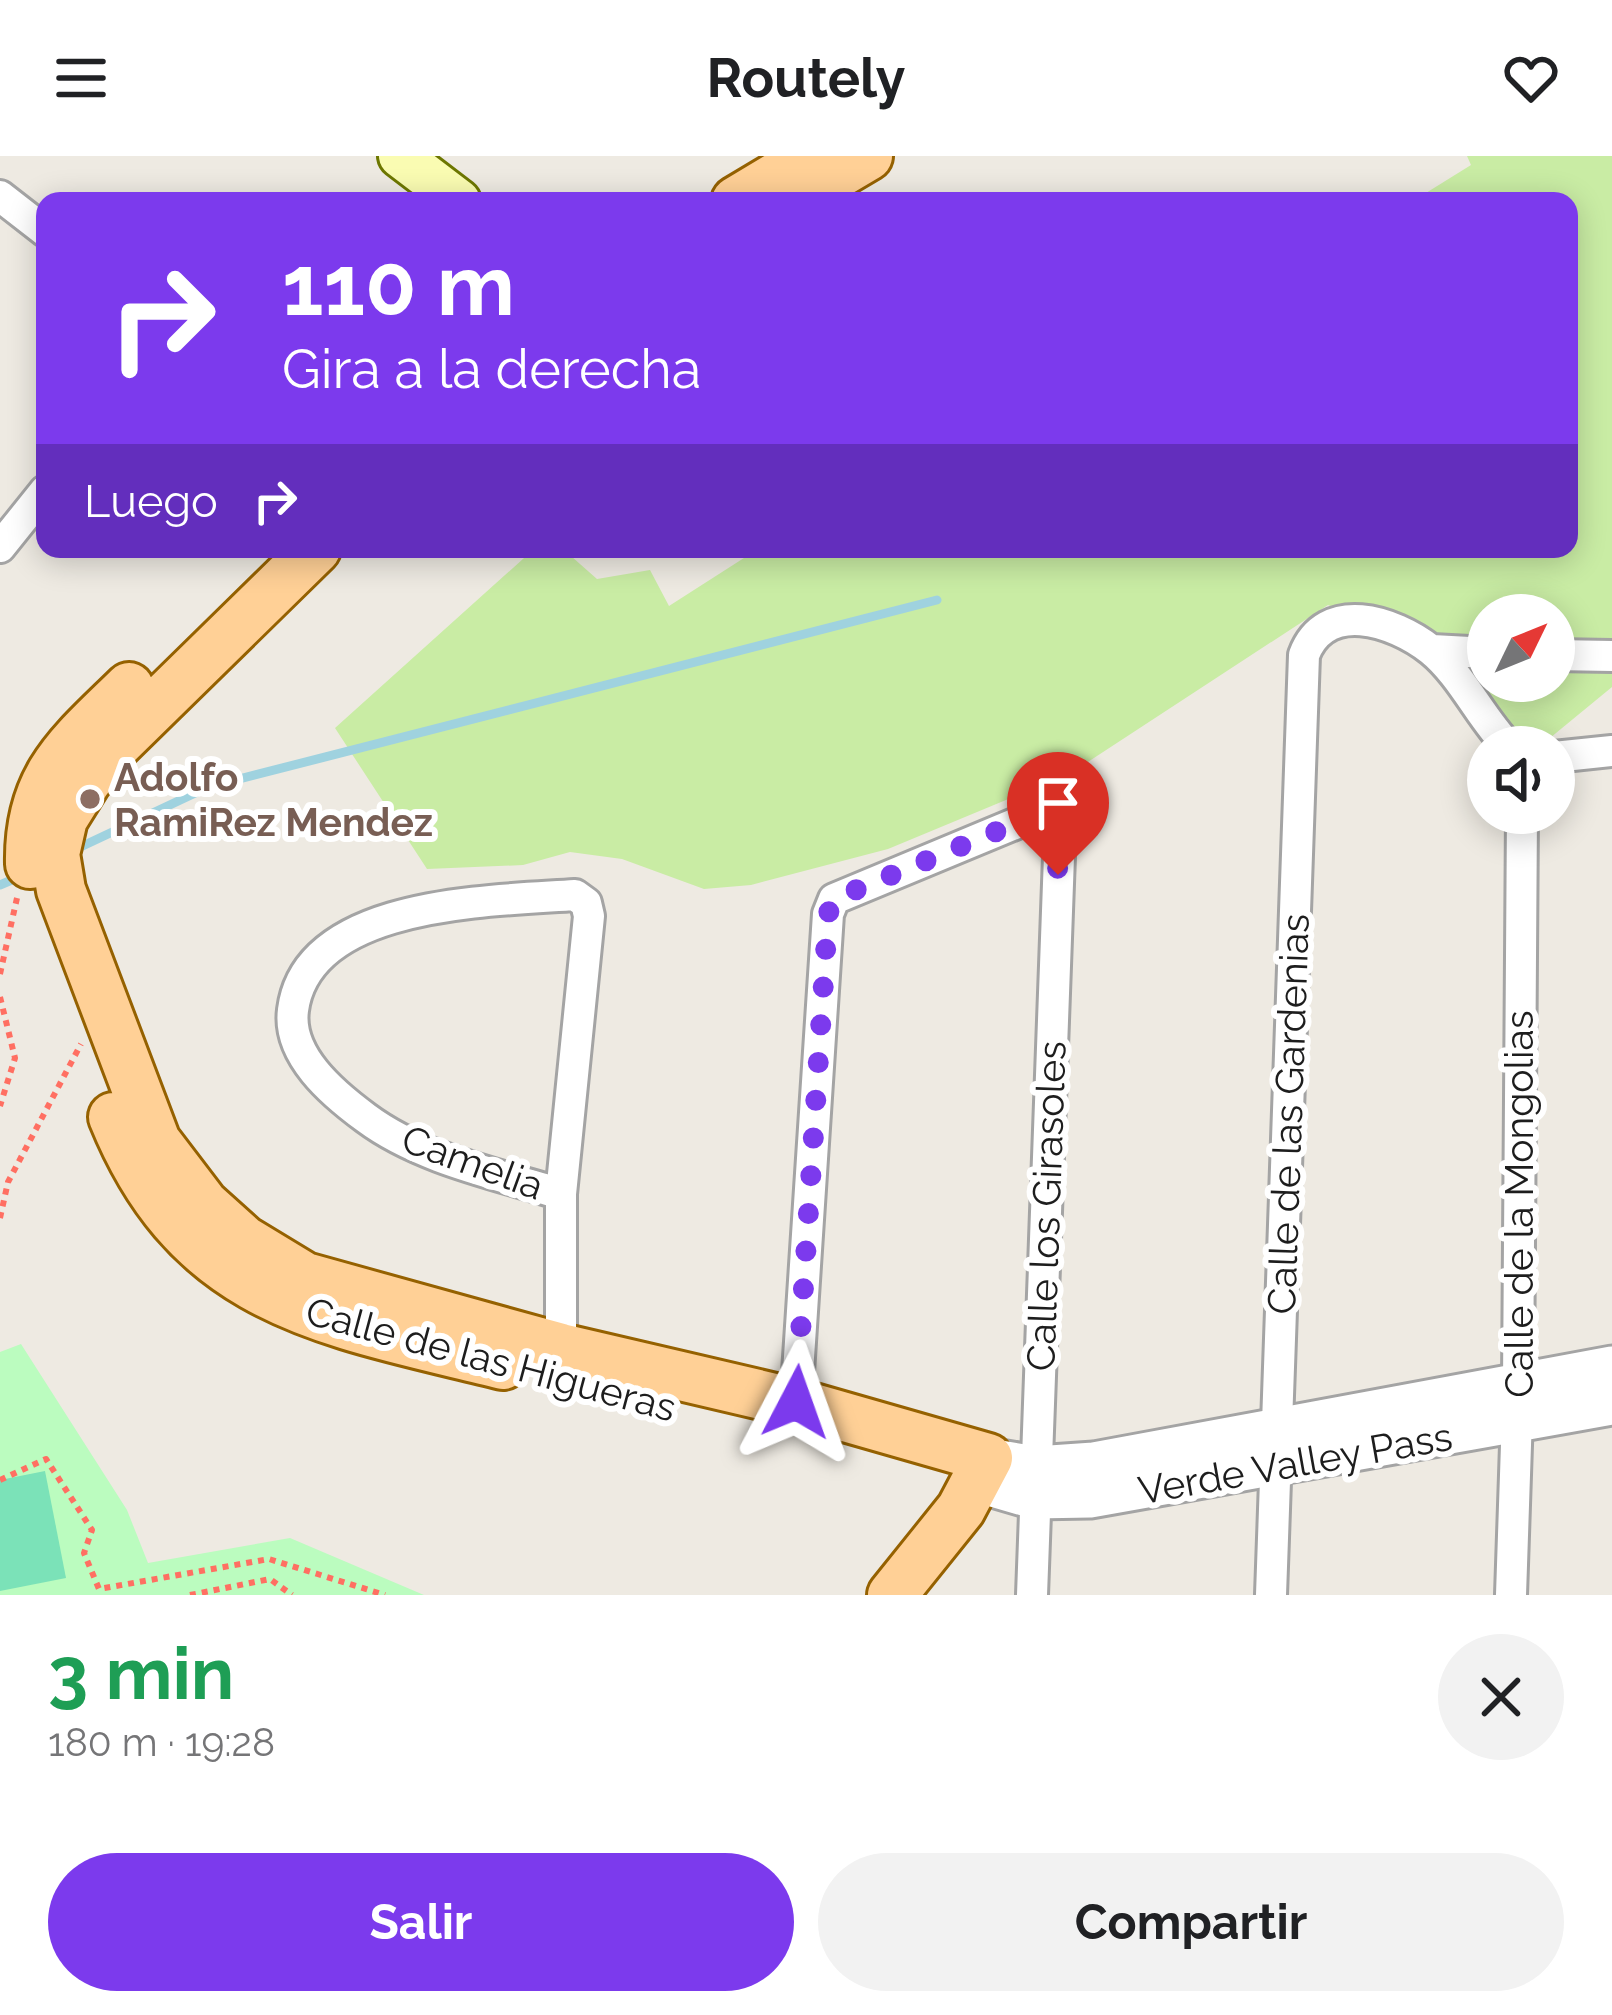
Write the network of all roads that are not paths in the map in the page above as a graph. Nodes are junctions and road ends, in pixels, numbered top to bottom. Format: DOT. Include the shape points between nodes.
graph roads {
  1 [pos="811,156"];
  2 [pos="868,156"];
  3 [pos="420,162"];
  4 [pos="450,192"];
  5 [pos="751,192"];
  6 [pos="807,192"];
  7 [pos="0,196"];
  8 [pos="36,223"];
  9 [pos="36,502"];
  10 [pos="0,547"];
  11 [pos="260,558"];
  12 [pos="307,558"];
  13 [pos="1432,650"];
  14 [pos="1467,651"];
  15 [pos="1575,655"];
  16 [pos="1612,656"];
  17 [pos="1493,726"];
  18 [pos="1612,751"];
  19 [pos="1575,755"];
  20 [pos="1522,834"];
  21 [pos="562,1194"];
  22 [pos="561,1364"];
  23 [pos="1612,1366"];
  24 [pos="796,1402"];
  25 [pos="1518,1405"];
  26 [pos="1612,1405"];
  27 [pos="1275,1450"];
  28 [pos="966,1465"];
  29 [pos="1035,1482"];
  30 [pos="856,1595"];
  31 [pos="892,1595"];
  32 [pos="1032,1595"];
  33 [pos="1270,1595"];
  34 [pos="1511,1595"];
  1 -- 5 [label="main road"];
  2 -- 6 [label="main road"];
  3 -- 4 [label="main road"];
  7 -- 8 [label="street"];
  9 -- 10 [label="street"];
  11 -- 22 [label="main road, Calle de las Higueras" via="59,755 39,791 30,879 82,1041 129,1157 159,1206 243,1283 308,1315"];
  12 -- 22 [label="main road, Calle de las Higueras" via="86,782 63,819 55,854 61,890 156,1141 204,1204 305,1277"];
  13 -- 14 [label="street"];
  13 -- 17 [label="street"];
  13 -- 27 [label="street, Calle de las Gardenias" via="1363,618 1332,621 1312,634 1304,655"];
  15 -- 16 [label="street"];
  18 -- 19 [label="street"];
  20 -- 25 [label="street, Calle de la Mongolias"];
  21 -- 21 [label="street, Camelia" via="423,1150 367,1119 305,1063 291,1023 297,978 366,928 453,903 575,896 586,904"];
  21 -- 22 [label="street"];
  22 -- 24 [label="main road, Calle de las Higueras"];
  22 -- 28 [label="main road, Calle de las Higueras"];
  23 -- 25 [label="street, Verde Valley Pass"];
  24 -- 28 [label="main road, Calle de las Higueras"];
  24 -- 29 [label="street, Calle los Girasoles" via="834,899 1041,813 1055,819 1059,853"];
  25 -- 26 [label="street, Verde Valley Pass"];
  25 -- 27 [label="street, Verde Valley Pass"];
  25 -- 34 [label="street, Calle de la Mongolias"];
  27 -- 29 [label="street, Verde Valley Pass" via="1094,1462"];
  27 -- 33 [label="street, Calle de las Gardenias"];
  28 -- 29 [label="street, Verde Valley Pass"];
  28 -- 30 [label="main road"];
  28 -- 31 [label="main road"];
  29 -- 32 [label="street, Calle los Girasoles"];
}
